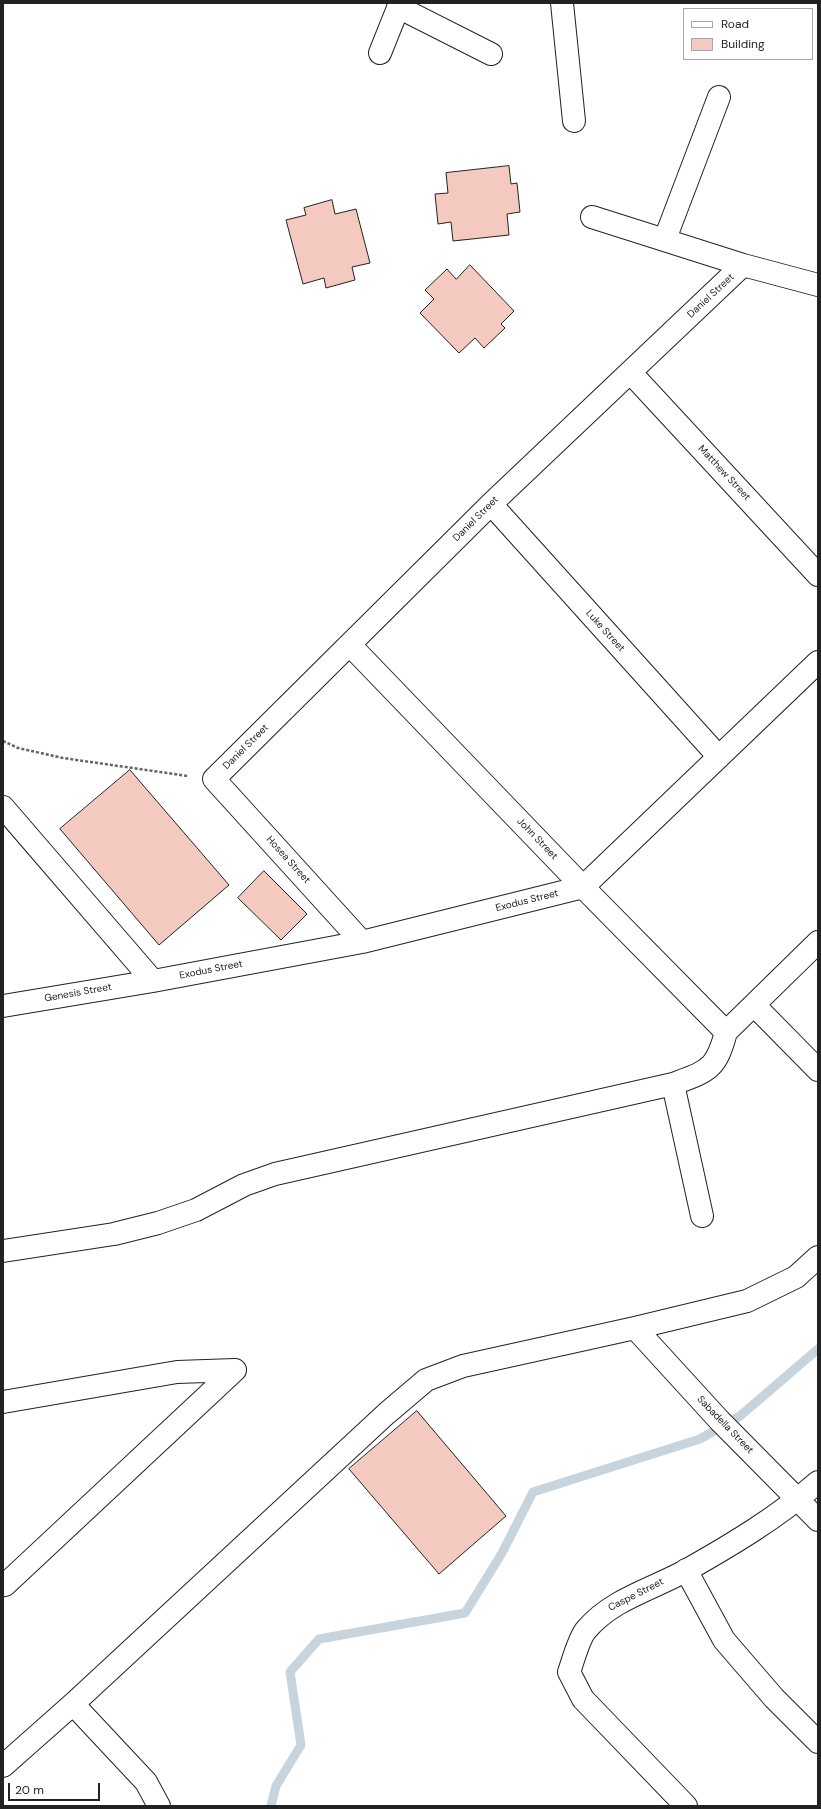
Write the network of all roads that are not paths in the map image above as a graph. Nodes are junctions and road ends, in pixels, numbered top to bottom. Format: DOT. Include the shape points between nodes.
graph roads {
  1 [pos="562,3"];
  2 [pos="399,5"];
  3 [pos="380,53"];
  4 [pos="490,54"];
  5 [pos="719,97"];
  6 [pos="574,121"];
  7 [pos="592,217"];
  8 [pos="664,239"];
  9 [pos="743,265"];
  10 [pos="818,285"];
  11 [pos="630,372"];
  12 [pos="491,504"];
  13 [pos="818,575"];
  14 [pos="350,645"];
  15 [pos="818,662"];
  16 [pos="719,757"];
  17 [pos="214,779"];
  18 [pos="3,807"];
  19 [pos="583,887"];
  20 [pos="362,942"];
  21 [pos="818,942"];
  22 [pos="153,981"];
  23 [pos="754,1005"];
  24 [pos="3,1006"];
  25 [pos="726,1032"];
  26 [pos="818,1070"];
  27 [pos="673,1084"];
  28 [pos="702,1216"];
  29 [pos="3,1251"];
  30 [pos="818,1257"];
  31 [pos="635,1328"];
  32 [pos="3,1402"];
  33 [pos="818,1482"];
  34 [pos="798,1499"];
  35 [pos="818,1520"];
  36 [pos="686,1570"];
  37 [pos="3,1584"];
  38 [pos="74,1704"];
  39 [pos="818,1742"];
  40 [pos="3,1766"];
  41 [pos="159,1806"];
  42 [pos="686,1806"];
  1 -- 6 [label="street"];
  2 -- 3 [label="street"];
  2 -- 4 [label="street"];
  5 -- 8 [label="street"];
  7 -- 8 [label="street"];
  8 -- 9 [label="street"];
  9 -- 10 [label="street"];
  9 -- 11 [label="street, Daniel Street"];
  11 -- 12 [label="street, Daniel Street"];
  11 -- 13 [label="street, Matthew Street"];
  12 -- 14 [label="street, Daniel Street"];
  12 -- 16 [label="street, Luke Street"];
  14 -- 17 [label="street, Daniel Street"];
  14 -- 19 [label="street, John Street"];
  15 -- 16 [label="street, Exodus Street"];
  16 -- 19 [label="street, Exodus Street"];
  17 -- 20 [label="street, Hosea Street"];
  18 -- 22 [label="street"];
  19 -- 20 [label="street, Exodus Street"];
  19 -- 25 [label="street, John Street"];
  20 -- 22 [label="street, Exodus Street"];
  21 -- 23 [label="street"];
  22 -- 24 [label="street, Genesis Street"];
  23 -- 25 [label="street"];
  23 -- 26 [label="street"];
  25 -- 27 [label="street" via="720,1052 711,1066 698,1075"];
  27 -- 28 [label="street"];
  27 -- 29 [label="street" via="275,1174 244,1185 196,1210 114,1234"];
  30 -- 31 [label="street" via="796,1277 747,1301"];
  31 -- 34 [label="street, Sabadella Street" via="720,1421"];
  31 -- 38 [label="street" via="463,1366 426,1380 386,1414"];
  32 -- 37 [label="street" via="177,1372 235,1370 5,1585"];
  33 -- 34 [label="street, Caspe Street"];
  34 -- 35 [label="street, Sabadella Street"];
  34 -- 36 [label="street, Caspe Street" via="755,1530"];
  36 -- 39 [label="street" via="724,1640 774,1698"];
  36 -- 42 [label="street, Caspe Street" via="607,1609 585,1631 569,1672 583,1699"];
  38 -- 40 [label="street"];
  38 -- 41 [label="street" via="146,1782"];
}
